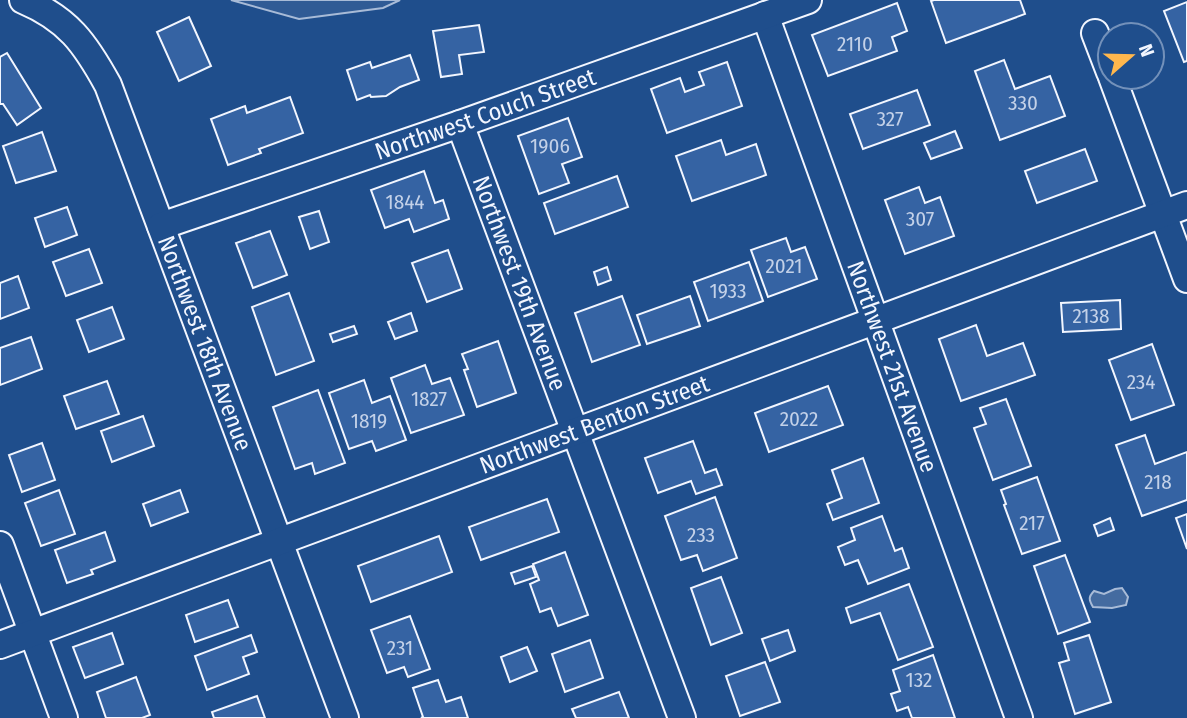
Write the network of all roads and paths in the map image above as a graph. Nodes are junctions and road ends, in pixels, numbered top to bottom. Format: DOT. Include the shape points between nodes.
graph roads {
  1 [pos="23,0"];
  2 [pos="808,0"];
  3 [pos="765,15"];
  4 [pos="1119,91"];
  5 [pos="460,124"];
  6 [pos="1175,209"];
  7 [pos="161,226"];
  8 [pos="1187,279"];
  9 [pos="876,320"];
  10 [pos="576,432"];
  11 [pos="279,542"];
  12 [pos="0,545"];
  13 [pos="33,633"];
  14 [pos="0,645"];
  15 [pos="64,718"];
  16 [pos="345,718"];
  17 [pos="682,718"];
  18 [pos="1019,718"];
  1 -- 7 [label="street, Northwest 18th Avenue" via="62,22 89,51 108,85"];
  2 -- 3 [label="street, Northwest Couch Street"];
  3 -- 5 [label="street, Northwest Couch Street"];
  3 -- 9 [label="street, Northwest 21st Avenue"];
  4 -- 6 [label="street"];
  5 -- 7 [label="street, Northwest Couch Street"];
  5 -- 10 [label="street, Northwest 19th Avenue"];
  6 -- 8 [label="street"];
  6 -- 9 [label="street, Northwest Benton Street"];
  7 -- 11 [label="street, Northwest 18th Avenue"];
  9 -- 10 [label="street, Northwest Benton Street"];
  9 -- 18 [label="street, Northwest 21st Avenue"];
  10 -- 11 [label="street, Northwest Benton Street"];
  10 -- 17 [label="street, Northwest 19th Avenue"];
  11 -- 13 [label="street, Northwest Benton Street"];
  11 -- 16 [label="street, Northwest 18th Avenue"];
  12 -- 13 [label="street"];
  13 -- 14 [label="street, Northwest Benton Street"];
  13 -- 15 [label="street"];
}
